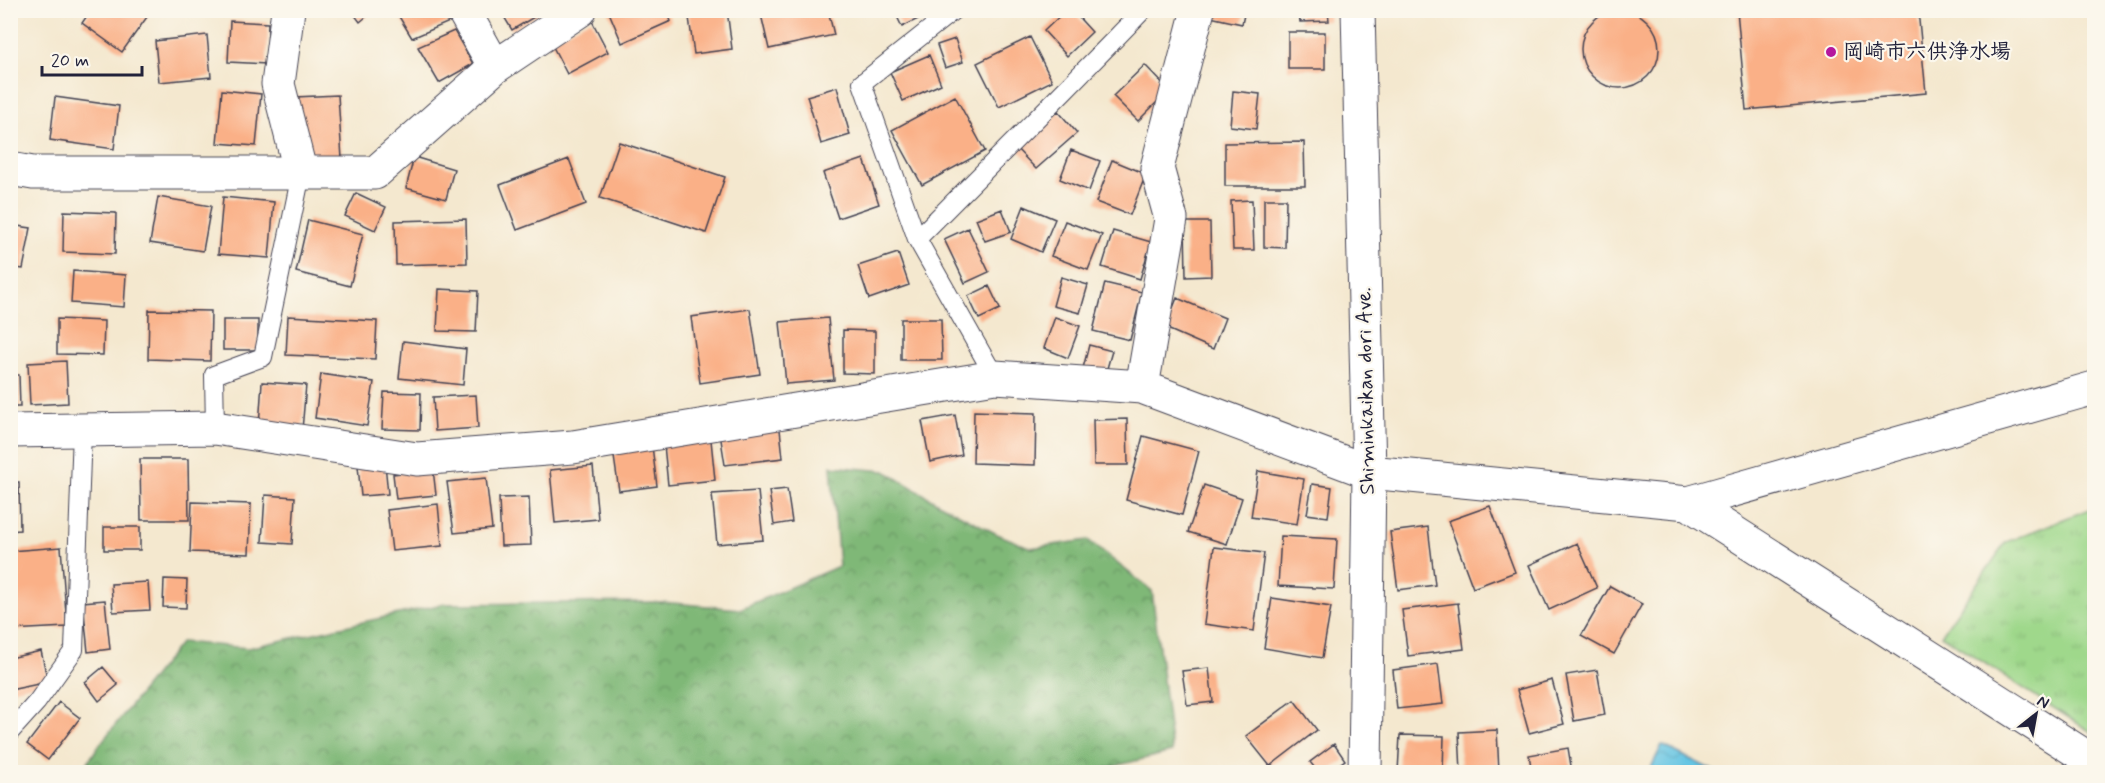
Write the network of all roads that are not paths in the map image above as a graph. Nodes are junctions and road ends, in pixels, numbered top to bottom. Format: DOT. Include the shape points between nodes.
graph roads {
  1 [pos="288,10"];
  2 [pos="463,10"];
  3 [pos="580,10"];
  4 [pos="954,10"];
  5 [pos="1143,10"];
  6 [pos="1198,10"];
  7 [pos="1358,10"];
  8 [pos="495,67"];
  9 [pos="10,169"];
  10 [pos="301,174"];
  11 [pos="917,239"];
  12 [pos="995,377"];
  13 [pos="1142,387"];
  14 [pos="2094,388"];
  15 [pos="215,428"];
  16 [pos="10,431"];
  17 [pos="82,431"];
  18 [pos="1368,472"];
  19 [pos="1688,503"];
  20 [pos="10,732"];
  21 [pos="2094,762"];
  22 [pos="1365,772"];
  1 -- 10 [label="street" via="278,84"];
  2 -- 8 [label="street"];
  3 -- 8 [label="street"];
  4 -- 11 [label="lane" via="862,83"];
  5 -- 11 [label="lane"];
  6 -- 13 [label="street" via="1158,168 1171,219"];
  7 -- 18 [label="street, Shiminkaikan dori Ave."];
  8 -- 10 [label="street" via="375,173"];
  9 -- 10 [label="street" via="33,173"];
  10 -- 15 [label="lane" via="263,357 214,375"];
  11 -- 12 [label="lane"];
  12 -- 13 [label="street"];
  12 -- 15 [label="street" via="573,447 417,459"];
  13 -- 18 [label="street"];
  14 -- 19 [label="street"];
  15 -- 17 [label="street"];
  16 -- 17 [label="street"];
  17 -- 20 [label="lane" via="74,650"];
  18 -- 19 [label="street"];
  18 -- 22 [label="street, Shiminkaikan dori Ave."];
  19 -- 21 [label="street"];
}
